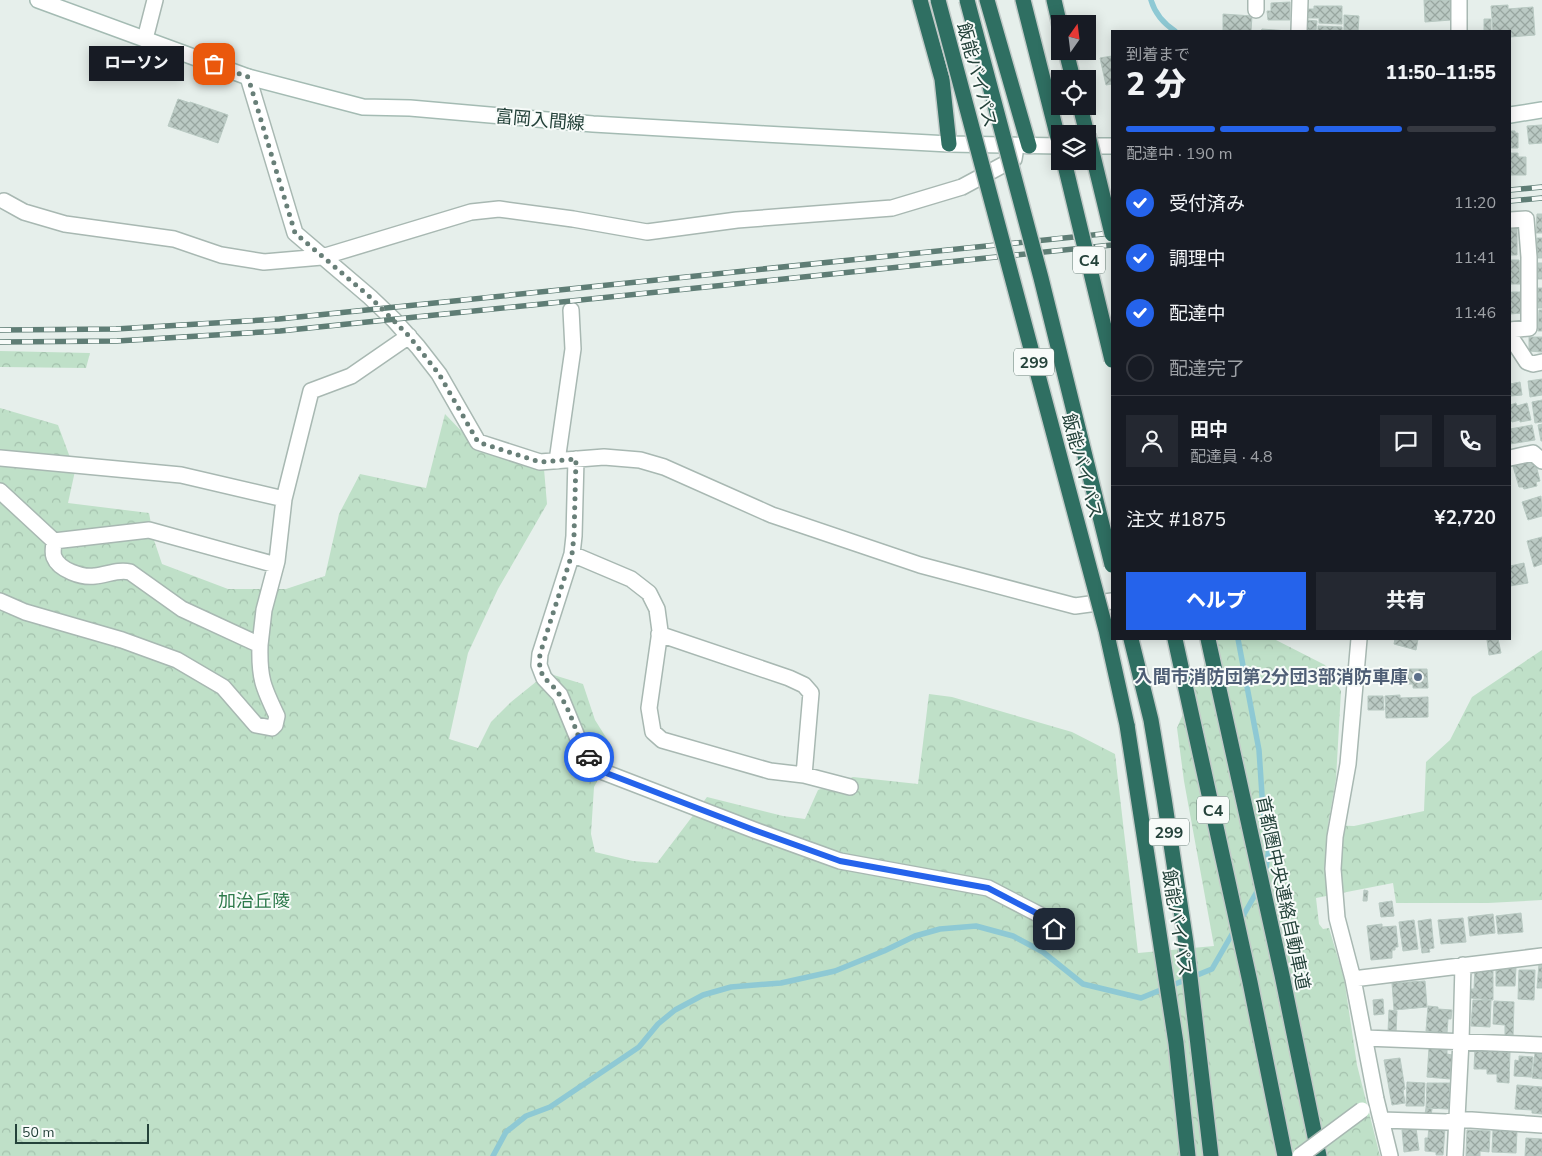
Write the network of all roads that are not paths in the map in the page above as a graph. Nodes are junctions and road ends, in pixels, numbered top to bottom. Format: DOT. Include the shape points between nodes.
graph roads {
  1 [pos="38,0"];
  2 [pos="155,0"];
  3 [pos="920,0"];
  4 [pos="938,0"];
  5 [pos="967,0"];
  6 [pos="987,0"];
  7 [pos="1023,0"];
  8 [pos="1054,0"];
  9 [pos="1300,0"];
  10 [pos="1459,0"];
  11 [pos="1057,15"];
  12 [pos="1299,30"];
  13 [pos="1459,30"];
  14 [pos="145,39"];
  15 [pos="248,77"];
  16 [pos="1542,110"];
  17 [pos="1511,115"];
  18 [pos="1055,125"];
  19 [pos="949,144"];
  20 [pos="1022,146"];
  21 [pos="1051,146"];
  22 [pos="1096,146"];
  23 [pos="1111,146"];
  24 [pos="1066,170"];
  25 [pos="1096,170"];
  26 [pos="1,201"];
  27 [pos="1511,220"];
  28 [pos="1111,230"];
  29 [pos="322,257"];
  30 [pos="571,310"];
  31 [pos="1511,330"];
  32 [pos="409,336"];
  33 [pos="1511,338"];
  34 [pos="1111,356"];
  35 [pos="1542,362"];
  36 [pos="0,458"];
  37 [pos="1511,458"];
  38 [pos="576,459"];
  39 [pos="557,460"];
  40 [pos="1542,461"];
  41 [pos="0,490"];
  42 [pos="284,499"];
  43 [pos="54,541"];
  44 [pos="572,554"];
  45 [pos="1111,561"];
  46 [pos="276,565"];
  47 [pos="0,601"];
  48 [pos="1111,601"];
  49 [pos="660,634"];
  50 [pos="1131,640"];
  51 [pos="1175,640"];
  52 [pos="1208,640"];
  53 [pos="1359,640"];
  54 [pos="260,645"];
  55 [pos="804,775"];
  56 [pos="850,787"];
  57 [pos="1066,941"];
  58 [pos="1542,956"];
  59 [pos="1462,965"];
  60 [pos="1353,979"];
  61 [pos="1365,1038"];
  62 [pos="1461,1041"];
  63 [pos="1542,1045"];
  64 [pos="1376,1099"];
  65 [pos="1457,1119"];
  66 [pos="1381,1120"];
  67 [pos="1542,1125"];
  68 [pos="1188,1156"];
  69 [pos="1211,1156"];
  70 [pos="1285,1156"];
  71 [pos="1300,1156"];
  72 [pos="1319,1156"];
  73 [pos="1390,1156"];
  74 [pos="1455,1156"];
  1 -- 14 [label="street, 富岡入間線"];
  2 -- 14 [label="street"];
  3 -- 19 [label="highway" via="942,79"];
  4 -- 68 [label="highway, 飯能バイパス / 299, bridge" via="1103,620 1127,725 1176,1043"];
  5 -- 45 [label="highway, 飯能バイパス / 299, bridge" via="1041,278"];
  6 -- 20 [label="highway"];
  7 -- 18 [label="highway"];
  8 -- 11 [label="highway"];
  9 -- 12 [label="street"];
  10 -- 13 [label="street"];
  14 -- 15 [label="street, 富岡入間線"];
  15 -- 19 [label="street, 富岡入間線" via="363,106 593,124"];
  15 -- 29 [label="street" via="295,233"];
  16 -- 17 [label="street"];
  19 -- 20 [label="street, 富岡入間線"];
  20 -- 21 [label="street, 富岡入間線"];
  20 -- 29 [label="street" via="1014,159 962,187 892,208 737,220 647,232 499,209 471,212"];
  22 -- 23 [label="street"];
  24 -- 34 [label="highway, C4, bridge"];
  25 -- 28 [label="highway, C4, bridge"];
  26 -- 29 [label="street" via="24,212 65,224 174,239 221,255 264,262"];
  27 -- 31 [label="street" via="1526,219 1529,328"];
  29 -- 32 [label="street" via="370,297"];
  30 -- 39 [label="street" via="573,349"];
  32 -- 39 [label="street" via="439,374 478,442 540,462"];
  32 -- 42 [label="street" via="351,376 311,391"];
  33 -- 35 [label="street" via="1527,362"];
  36 -- 42 [label="street" via="181,475"];
  37 -- 40 [label="street" via="1533,453"];
  38 -- 39 [label="street"];
  38 -- 44 [label="street"];
  38 -- 48 [label="street" via="640,460 664,467 772,515 920,565 1075,606"];
  41 -- 43 [label="street"];
  42 -- 46 [label="street"];
  43 -- 46 [label="street" via="150,530"];
  43 -- 54 [label="street" via="54,556 60,566 87,576 124,570 130,572 182,609"];
  44 -- 49 [label="street" via="631,580 649,593 657,609"];
  44 -- 57 [label="street" via="539,666 544,678 560,696 584,752 601,771 840,861 988,888 1042,916"];
  46 -- 54 [label="street" via="264,610"];
  47 -- 54 [label="street" via="25,612 122,640 177,660 223,687 256,725 272,728 277,716 263,687 259,667"];
  49 -- 55 [label="street" via="804,685 811,693"];
  49 -- 55 [label="street" via="649,708 653,732 662,740 770,771"];
  50 -- 69 [label="highway, 飯能バイパス / 299" via="1151,720 1186,943"];
  51 -- 70 [label="highway, C4"];
  52 -- 72 [label="highway, 首都圏中央連絡自動車道 / C4"];
  53 -- 60 [label="street" via="1348,764 1333,868 1337,918"];
  55 -- 56 [label="street"];
  58 -- 59 [label="street"];
  59 -- 60 [label="street"];
  59 -- 62 [label="street"];
  60 -- 61 [label="street"];
  61 -- 62 [label="street"];
  61 -- 64 [label="street"];
  62 -- 63 [label="street"];
  62 -- 65 [label="street"];
  64 -- 66 [label="street"];
  64 -- 71 [label="street, bridge"];
  65 -- 66 [label="street" via="1447,1122"];
  65 -- 67 [label="street"];
  65 -- 74 [label="street"];
  66 -- 73 [label="street"];
}
